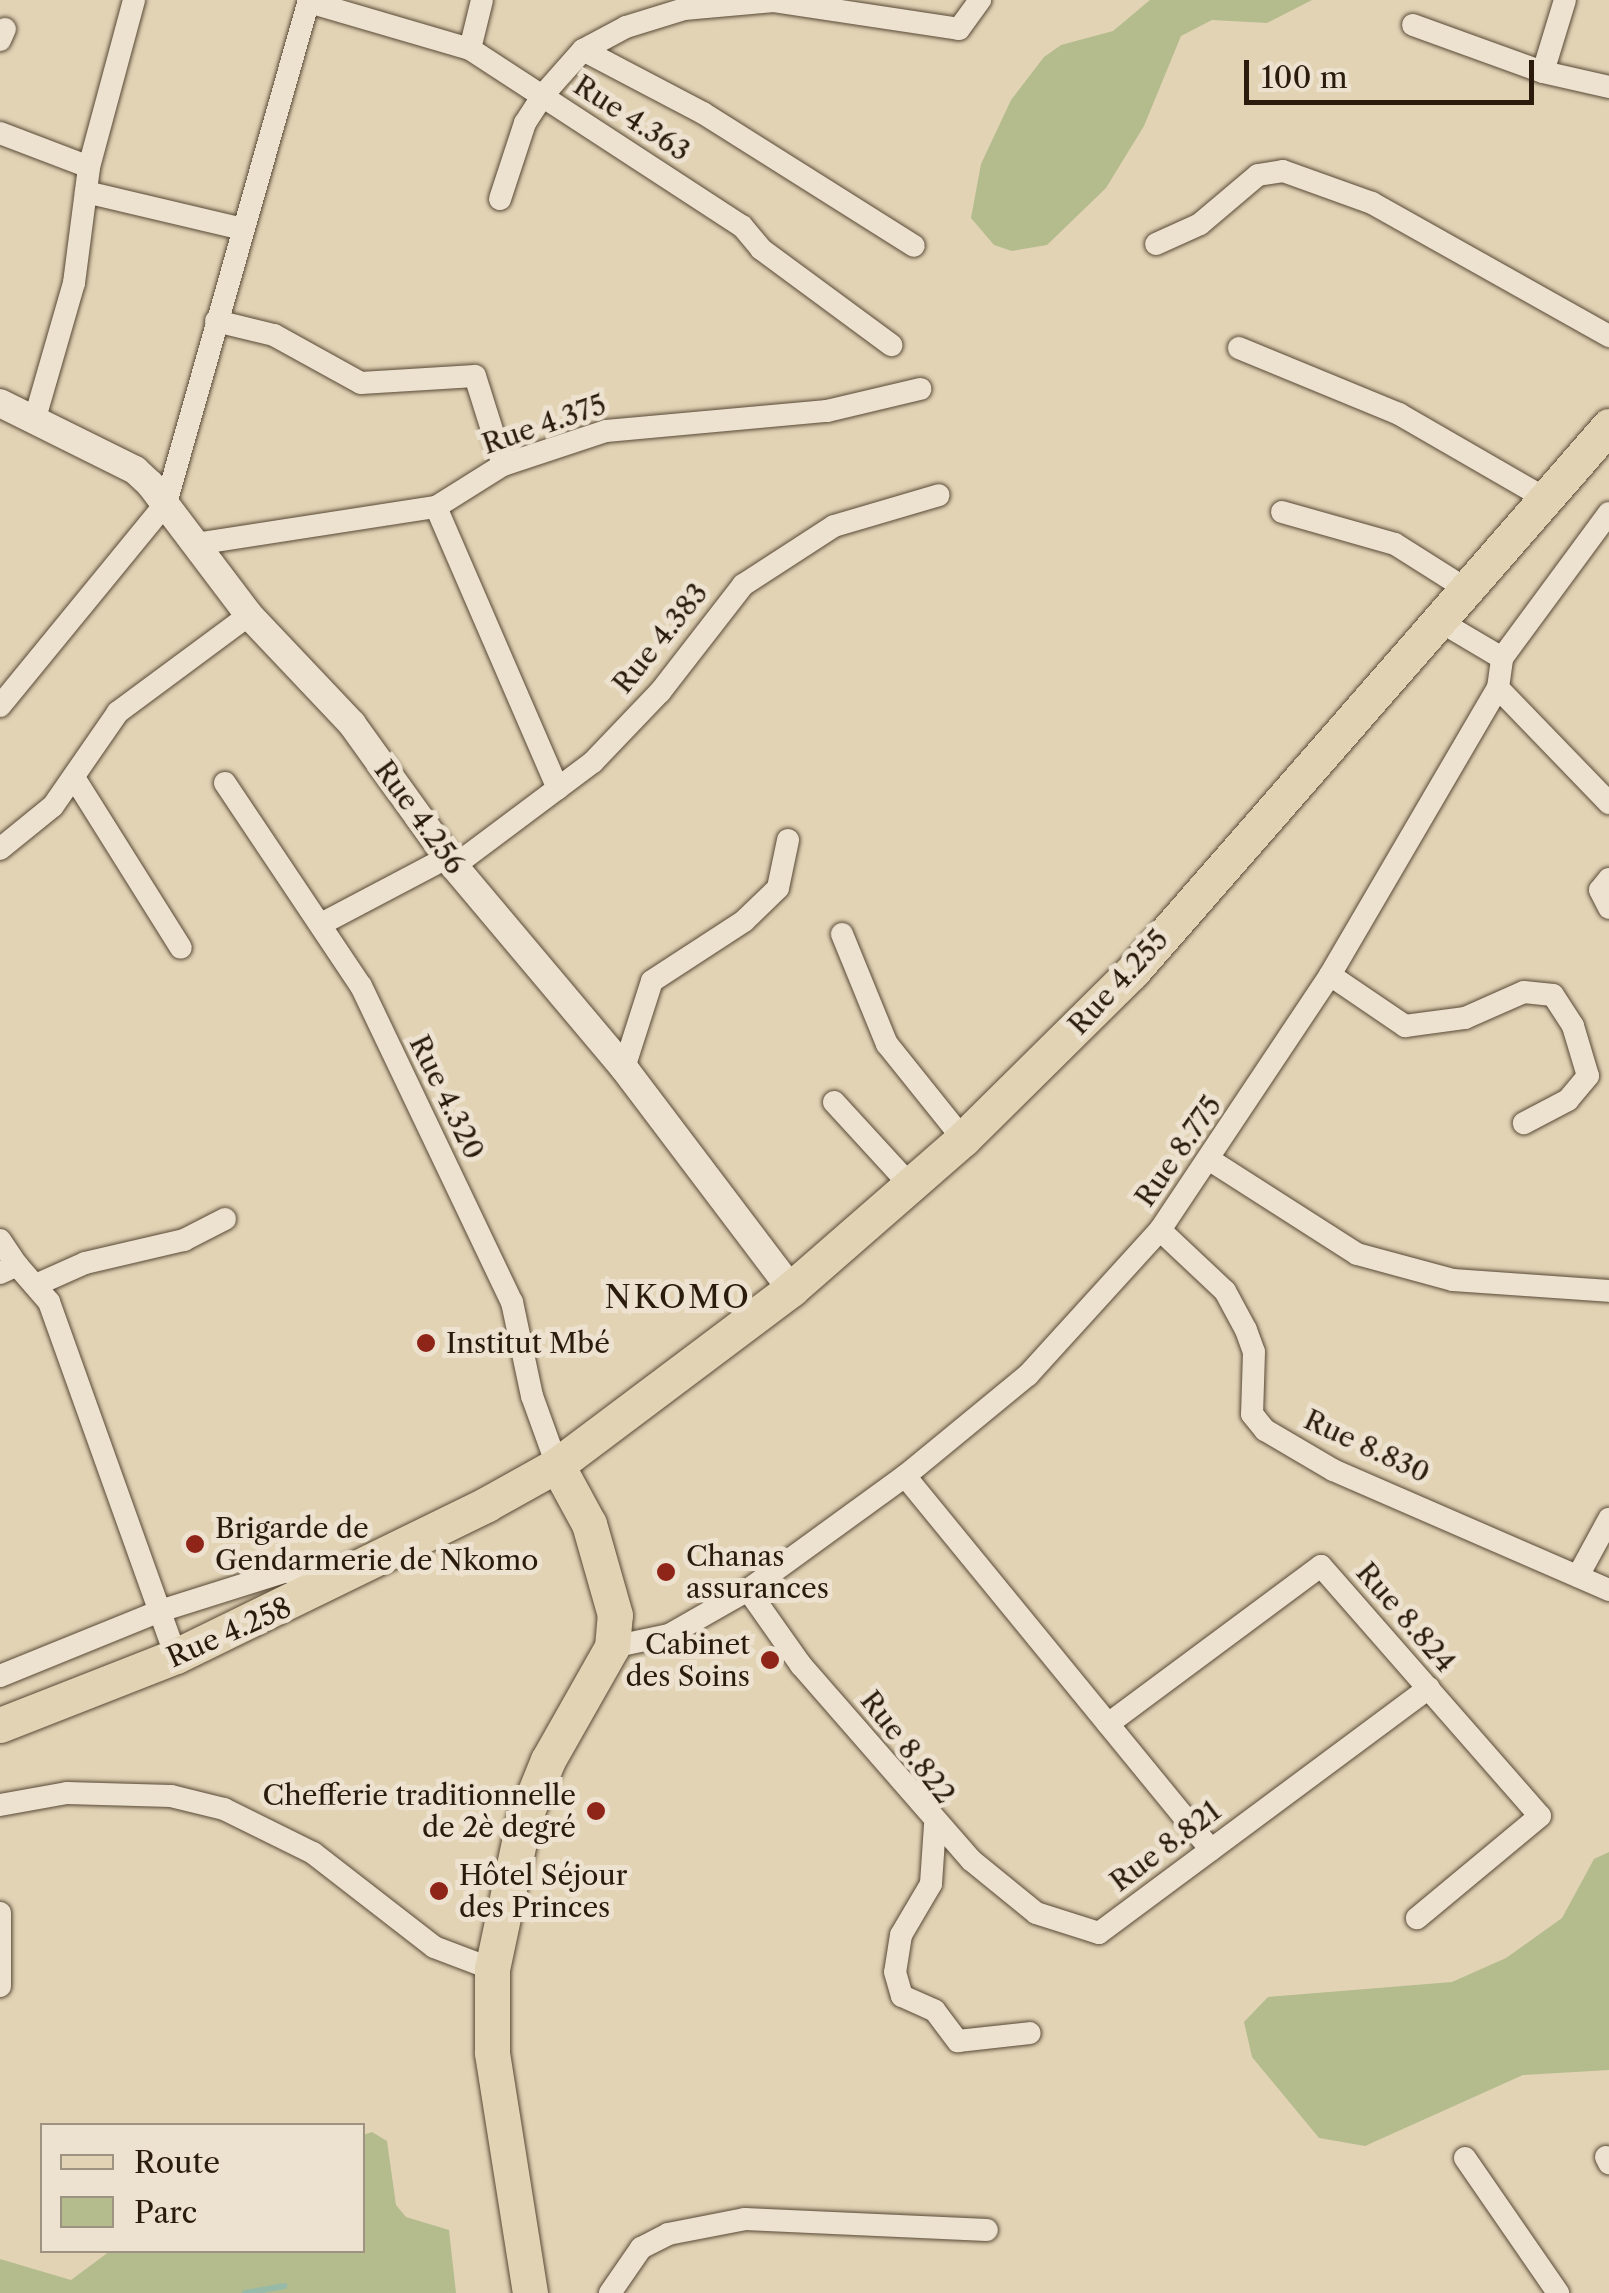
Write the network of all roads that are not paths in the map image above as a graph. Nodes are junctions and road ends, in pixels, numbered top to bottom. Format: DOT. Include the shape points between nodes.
graph roads {
  1 [pos="134,0"];
  2 [pos="482,0"];
  3 [pos="980,0"];
  4 [pos="1565,0"];
  5 [pos="309,1"];
  6 [pos="818,3"];
  7 [pos="1413,25"];
  8 [pos="470,49"];
  9 [pos="584,50"];
  10 [pos="1543,72"];
  11 [pos="1609,88"];
  12 [pos="542,95"];
  13 [pos="0,132"];
  14 [pos="89,167"];
  15 [pos="86,192"];
  16 [pos="500,199"];
  17 [pos="243,229"];
  18 [pos="1156,244"];
  19 [pos="914,246"];
  20 [pos="216,321"];
  21 [pos="1609,336"];
  22 [pos="891,344"];
  23 [pos="1239,348"];
  24 [pos="920,389"];
  25 [pos="0,402"];
  26 [pos="36,418"];
  27 [pos="1609,426"];
  28 [pos="502,465"];
  29 [pos="939,494"];
  30 [pos="1542,498"];
  31 [pos="166,503"];
  32 [pos="436,507"];
  33 [pos="1282,512"];
  34 [pos="1609,512"];
  35 [pos="196,544"];
  36 [pos="1463,587"];
  37 [pos="249,615"];
  38 [pos="1436,619"];
  39 [pos="1502,658"];
  40 [pos="1498,688"];
  41 [pos="0,706"];
  42 [pos="75,779"];
  43 [pos="225,783"];
  44 [pos="558,789"];
  45 [pos="1609,804"];
  46 [pos="788,840"];
  47 [pos="0,849"];
  48 [pos="451,861"];
  49 [pos="1609,879"];
  50 [pos="1609,908"];
  51 [pos="324,924"];
  52 [pos="842,934"];
  53 [pos="181,948"];
  54 [pos="1330,976"];
  55 [pos="624,1068"];
  56 [pos="834,1102"];
  57 [pos="1524,1123"];
  58 [pos="963,1139"];
  59 [pos="1210,1160"];
  60 [pos="912,1186"];
  61 [pos="225,1219"];
  62 [pos="1160,1230"];
  63 [pos="0,1240"];
  64 [pos="8,1269"];
  65 [pos="38,1284"];
  66 [pos="791,1288"];
  67 [pos="1609,1291"];
  68 [pos="556,1464"];
  69 [pos="906,1476"];
  70 [pos="1609,1519"];
  71 [pos="1578,1576"];
  72 [pos="748,1590"];
  73 [pos="1609,1590"];
  74 [pos="311,1595"];
  75 [pos="160,1611"];
  76 [pos="612,1647"];
  77 [pos="176,1656"];
  78 [pos="0,1676"];
  79 [pos="1429,1688"];
  80 [pos="1108,1724"];
  81 [pos="0,1725"];
  82 [pos="0,1805"];
  83 [pos="935,1825"];
  84 [pos="1211,1850"];
  85 [pos="0,1913"];
  86 [pos="1416,1918"];
  87 [pos="492,1969"];
  88 [pos="0,1986"];
  89 [pos="1030,2033"];
  90 [pos="1465,2158"];
  91 [pos="987,2230"];
  92 [pos="530,2293"];
  93 [pos="610,2293"];
  94 [pos="1558,2293"];
  1 -- 14 [label="street"];
  2 -- 8 [label="street"];
  3 -- 6 [label="street" via="959,29"];
  4 -- 10 [label="street"];
  5 -- 8 [label="street, Rue 4.363"];
  5 -- 17 [label="street"];
  6 -- 9 [label="street" via="684,9"];
  7 -- 10 [label="street"];
  8 -- 12 [label="street, Rue 4.363"];
  9 -- 12 [label="street"];
  9 -- 19 [label="street" via="702,113"];
  10 -- 11 [label="street"];
  12 -- 16 [label="street" via="525,123"];
  12 -- 22 [label="street, Rue 4.363" via="742,226 762,249"];
  13 -- 14 [label="street"];
  14 -- 15 [label="street"];
  15 -- 17 [label="street"];
  15 -- 26 [label="street" via="74,282"];
  17 -- 20 [label="street"];
  18 -- 21 [label="street" via="1200,224 1258,175 1282,172 1372,203"];
  20 -- 28 [label="street" via="274,335 361,383 475,376"];
  20 -- 31 [label="street"];
  23 -- 30 [label="street" via="1399,414"];
  24 -- 28 [label="street, Rue 4.375" via="827,410 606,431"];
  25 -- 26 [label="street, Rue 4.256"];
  26 -- 31 [label="street, Rue 4.256" via="135,470"];
  27 -- 30 [label="main road, Rue 4.255"];
  28 -- 32 [label="street, Rue 4.375"];
  29 -- 44 [label="street, Rue 4.383" via="834,526 743,586 660,692"];
  30 -- 36 [label="main road, Rue 4.255"];
  31 -- 35 [label="street, Rue 4.256"];
  31 -- 41 [label="street"];
  32 -- 35 [label="street, Rue 4.375"];
  32 -- 44 [label="street"];
  33 -- 36 [label="street" via="1394,544"];
  34 -- 39 [label="street, Rue 8.775"];
  35 -- 37 [label="street, Rue 4.256"];
  36 -- 38 [label="main road, Rue 4.255"];
  37 -- 42 [label="street" via="118,712"];
  37 -- 48 [label="street, Rue 4.256" via="352,724"];
  38 -- 39 [label="street"];
  38 -- 58 [label="main road, Rue 4.255" via="1132,972"];
  39 -- 40 [label="street, Rue 8.775"];
  40 -- 45 [label="street"];
  40 -- 54 [label="street, Rue 8.775"];
  42 -- 47 [label="street"];
  42 -- 53 [label="street"];
  43 -- 51 [label="street, Rue 4.320"];
  44 -- 48 [label="street, Rue 4.383"];
  46 -- 55 [label="street" via="778,888 744,922 652,981"];
  48 -- 51 [label="street, Rue 4.383"];
  48 -- 55 [label="street, Rue 4.256"];
  49 -- 50 [label="street" via="1600,890"];
  51 -- 68 [label="street, Rue 4.320" via="361,986 512,1302 532,1396"];
  52 -- 58 [label="street" via="887,1044"];
  54 -- 57 [label="street" via="1405,1026 1465,1018 1524,992 1553,995 1573,1026 1588,1076 1568,1100"];
  54 -- 59 [label="street, Rue 8.775"];
  55 -- 66 [label="street, Rue 4.256"];
  56 -- 60 [label="street"];
  58 -- 60 [label="main road, Rue 4.255"];
  59 -- 62 [label="street, Rue 8.775"];
  59 -- 67 [label="street" via="1356,1254 1453,1280"];
  60 -- 66 [label="main road, Rue 4.255"];
  61 -- 65 [label="street" via="184,1240 85,1263"];
  62 -- 69 [label="street, Rue 8.775" via="1028,1375"];
  62 -- 71 [label="street, Rue 8.830" via="1225,1291 1246,1330 1254,1352 1252,1414 1264,1430 1333,1470"];
  63 -- 64 [label="street"];
  64 -- 65 [label="street"];
  65 -- 75 [label="street"];
  66 -- 68 [label="main road, Rue 4.255"];
  68 -- 74 [label="main road, Rue 4.258"];
  68 -- 76 [label="main road" via="607,1571 615,1615"];
  69 -- 72 [label="street, Rue 8.775"];
  69 -- 80 [label="street"];
  70 -- 71 [label="street"];
  71 -- 73 [label="street, Rue 8.830"];
  72 -- 76 [label="street, Rue 8.775" via="670,1635"];
  72 -- 83 [label="street, Rue 8.822"];
  74 -- 75 [label="street" via="297,1571 286,1571"];
  74 -- 77 [label="main road, Rue 4.258"];
  75 -- 77 [label="street"];
  75 -- 78 [label="street"];
  76 -- 87 [label="main road" via="548,1760 524,1818"];
  77 -- 81 [label="main road, Rue 4.258"];
  79 -- 80 [label="street, Rue 8.824" via="1321,1566"];
  79 -- 84 [label="street, Rue 8.821"];
  79 -- 86 [label="street, Rue 8.824" via="1540,1816"];
  80 -- 84 [label="street"];
  82 -- 87 [label="street" via="67,1793 171,1796 224,1809 313,1853 434,1946"];
  83 -- 84 [label="street, Rue 8.821" via="1036,1913 1098,1933"];
  83 -- 89 [label="street, Rue 8.822" via="930,1884 901,1936 895,1972 902,1996 935,2011 958,2041"];
  85 -- 88 [label="street"];
  87 -- 92 [label="main road" via="492,2052"];
  90 -- 94 [label="street"];
  91 -- 93 [label="street" via="745,2219 668,2234 641,2248"];
}
